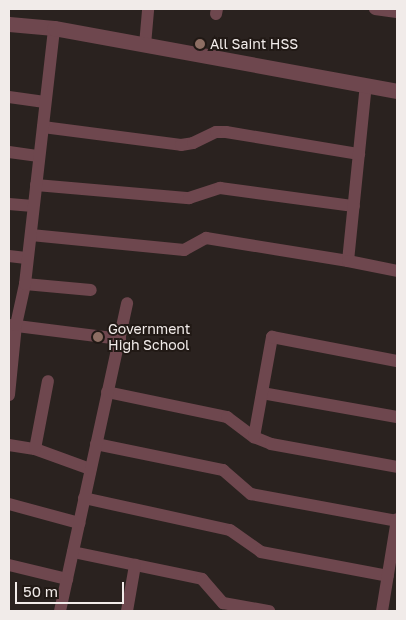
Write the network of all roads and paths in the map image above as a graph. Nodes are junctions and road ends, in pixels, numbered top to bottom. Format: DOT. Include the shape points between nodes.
graph roads {
  1 [pos="148,9"];
  2 [pos="375,9"];
  3 [pos="397,12"];
  4 [pos="9,24"];
  5 [pos="54,28"];
  6 [pos="144,45"];
  7 [pos="366,85"];
  8 [pos="397,91"];
  9 [pos="9,97"];
  10 [pos="45,102"];
  11 [pos="43,127"];
  12 [pos="9,152"];
  13 [pos="359,154"];
  14 [pos="39,156"];
  15 [pos="36,185"];
  16 [pos="9,204"];
  17 [pos="32,206"];
  18 [pos="354,206"];
  19 [pos="30,235"];
  20 [pos="9,256"];
  21 [pos="26,258"];
  22 [pos="348,261"];
  23 [pos="397,271"];
  24 [pos="25,284"];
  25 [pos="91,290"];
  26 [pos="127,303"];
  27 [pos="13,325"];
  28 [pos="120,339"];
  29 [pos="397,361"];
  30 [pos="48,381"];
  31 [pos="107,392"];
  32 [pos="262,392"];
  33 [pos="9,396"];
  34 [pos="397,417"];
  35 [pos="254,437"];
  36 [pos="96,444"];
  37 [pos="9,445"];
  38 [pos="35,449"];
  39 [pos="397,467"];
  40 [pos="90,469"];
  41 [pos="84,498"];
  42 [pos="9,504"];
  43 [pos="397,520"];
  44 [pos="79,523"];
  45 [pos="73,552"];
  46 [pos="9,565"];
  47 [pos="135,565"];
  48 [pos="388,576"];
  49 [pos="67,579"];
  50 [pos="60,611"];
  51 [pos="127,611"];
  52 [pos="270,611"];
  53 [pos="382,611"];
  1 -- 6 [label="street"];
  2 -- 3 [label="street"];
  4 -- 5 [label="street"];
  5 -- 6 [label="street"];
  5 -- 10 [label="street"];
  6 -- 7 [label="street"];
  7 -- 8 [label="street"];
  7 -- 13 [label="street"];
  9 -- 10 [label="street"];
  10 -- 11 [label="street"];
  11 -- 13 [label="street" via="181,145 216,132 226,132"];
  11 -- 14 [label="street"];
  12 -- 14 [label="street"];
  13 -- 18 [label="street"];
  14 -- 15 [label="street"];
  15 -- 17 [label="street"];
  15 -- 18 [label="street" via="189,198 220,188"];
  16 -- 17 [label="street"];
  17 -- 19 [label="street"];
  18 -- 22 [label="street"];
  19 -- 21 [label="street"];
  19 -- 22 [label="street" via="184,250 206,238"];
  20 -- 21 [label="street"];
  21 -- 24 [label="street"];
  22 -- 23 [label="street"];
  24 -- 25 [label="street"];
  24 -- 27 [label="street"];
  26 -- 28 [label="street"];
  27 -- 28 [label="street"];
  27 -- 33 [label="street"];
  28 -- 31 [label="street"];
  29 -- 32 [label="street" via="272,337"];
  30 -- 38 [label="street"];
  31 -- 35 [label="street" via="227,417"];
  31 -- 36 [label="street"];
  32 -- 34 [label="street"];
  32 -- 35 [label="street"];
  35 -- 39 [label="street" via="271,444"];
  36 -- 40 [label="street"];
  36 -- 43 [label="street" via="224,470 250,494"];
  37 -- 38 [label="street"];
  38 -- 40 [label="street"];
  40 -- 41 [label="street"];
  41 -- 44 [label="street"];
  41 -- 48 [label="street" via="230,530 261,552"];
  42 -- 44 [label="street"];
  43 -- 48 [label="street"];
  44 -- 45 [label="street"];
  45 -- 47 [label="street"];
  45 -- 49 [label="street"];
  46 -- 49 [label="street"];
  47 -- 51 [label="street"];
  47 -- 52 [label="street" via="202,579 223,603"];
  48 -- 53 [label="street"];
  49 -- 50 [label="street"];
}
